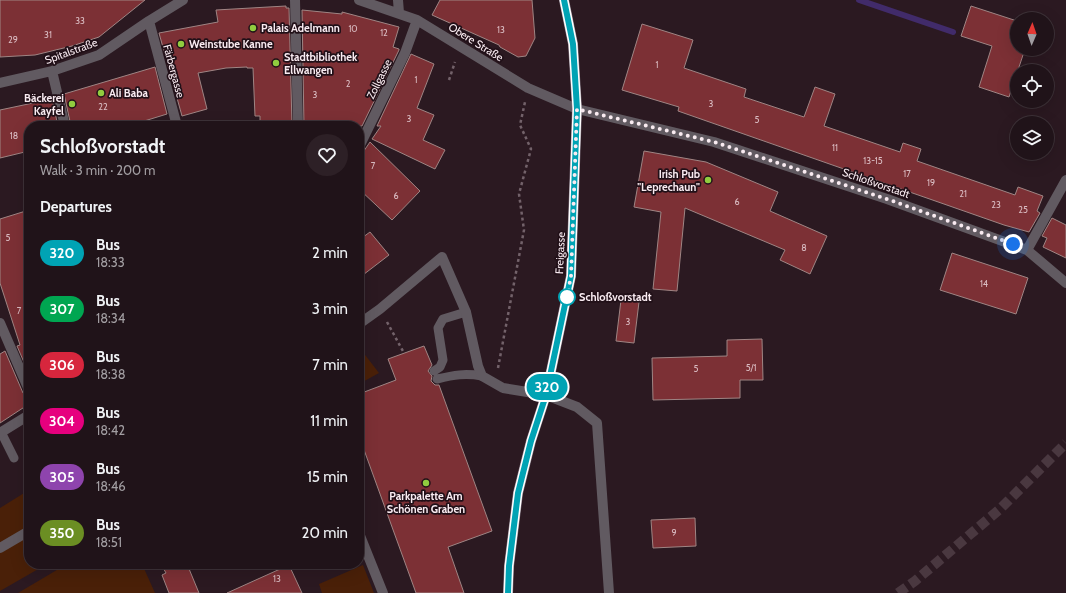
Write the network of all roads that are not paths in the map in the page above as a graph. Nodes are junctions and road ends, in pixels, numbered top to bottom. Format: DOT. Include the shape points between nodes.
graph roads {
  1 [pos="184,0"];
  2 [pos="295,0"];
  3 [pos="359,0"];
  4 [pos="398,0"];
  5 [pos="564,0"];
  6 [pos="399,12"];
  7 [pos="417,20"];
  8 [pos="149,21"];
  9 [pos="52,71"];
  10 [pos="0,83"];
  11 [pos="577,109"];
  12 [pos="64,121"];
  13 [pos="175,121"];
  14 [pos="298,121"];
  15 [pos="364,137"];
  16 [pos="1066,180"];
  17 [pos="1027,250"];
  18 [pos="1066,282"];
  19 [pos="466,312"];
  20 [pos="364,320"];
  21 [pos="0,323"];
  22 [pos="482,376"];
  23 [pos="24,378"];
  24 [pos="546,395"];
  25 [pos="24,419"];
  26 [pos="0,433"];
  27 [pos="14,458"];
  28 [pos="24,534"];
  29 [pos="364,546"];
  30 [pos="0,548"];
  31 [pos="383,593"];
  32 [pos="508,593"];
  33 [pos="609,593"];
  1 -- 8 [label="street, Spitalstraße"];
  2 -- 14 [label="street"];
  3 -- 6 [label="street, Obere Straße"];
  4 -- 6 [label="street"];
  5 -- 11 [label="street, Freigasse" via="573,44"];
  6 -- 7 [label="street, Obere Straße"];
  7 -- 11 [label="street, Obere Straße" via="528,88"];
  7 -- 15 [label="street, Zollgasse" via="406,53"];
  8 -- 9 [label="street, Spitalstraße" via="99,55"];
  8 -- 13 [label="street, Färbergasse"];
  9 -- 10 [label="street, Spitalstraße"];
  9 -- 12 [label="street"];
  11 -- 17 [label="street, Schloßvorstadt" via="714,142 887,199"];
  11 -- 24 [label="street, Freigasse" via="571,276"];
  16 -- 17 [label="street"];
  17 -- 18 [label="street, Schloßvorstadt"];
  19 -- 20 [label="street" via="442,257"];
  19 -- 22 [label="street"];
  19 -- 22 [label="lane" via="443,319 438,328 443,360 435,375 467,373"];
  21 -- 23 [label="street"];
  22 -- 24 [label="street" via="503,388"];
  24 -- 32 [label="street, Freigasse" via="518,493"];
  24 -- 33 [label="street" via="577,407 597,423"];
  25 -- 26 [label="street"];
  26 -- 27 [label="lane"];
  28 -- 30 [label="street"];
  29 -- 31 [label="street"];
}
